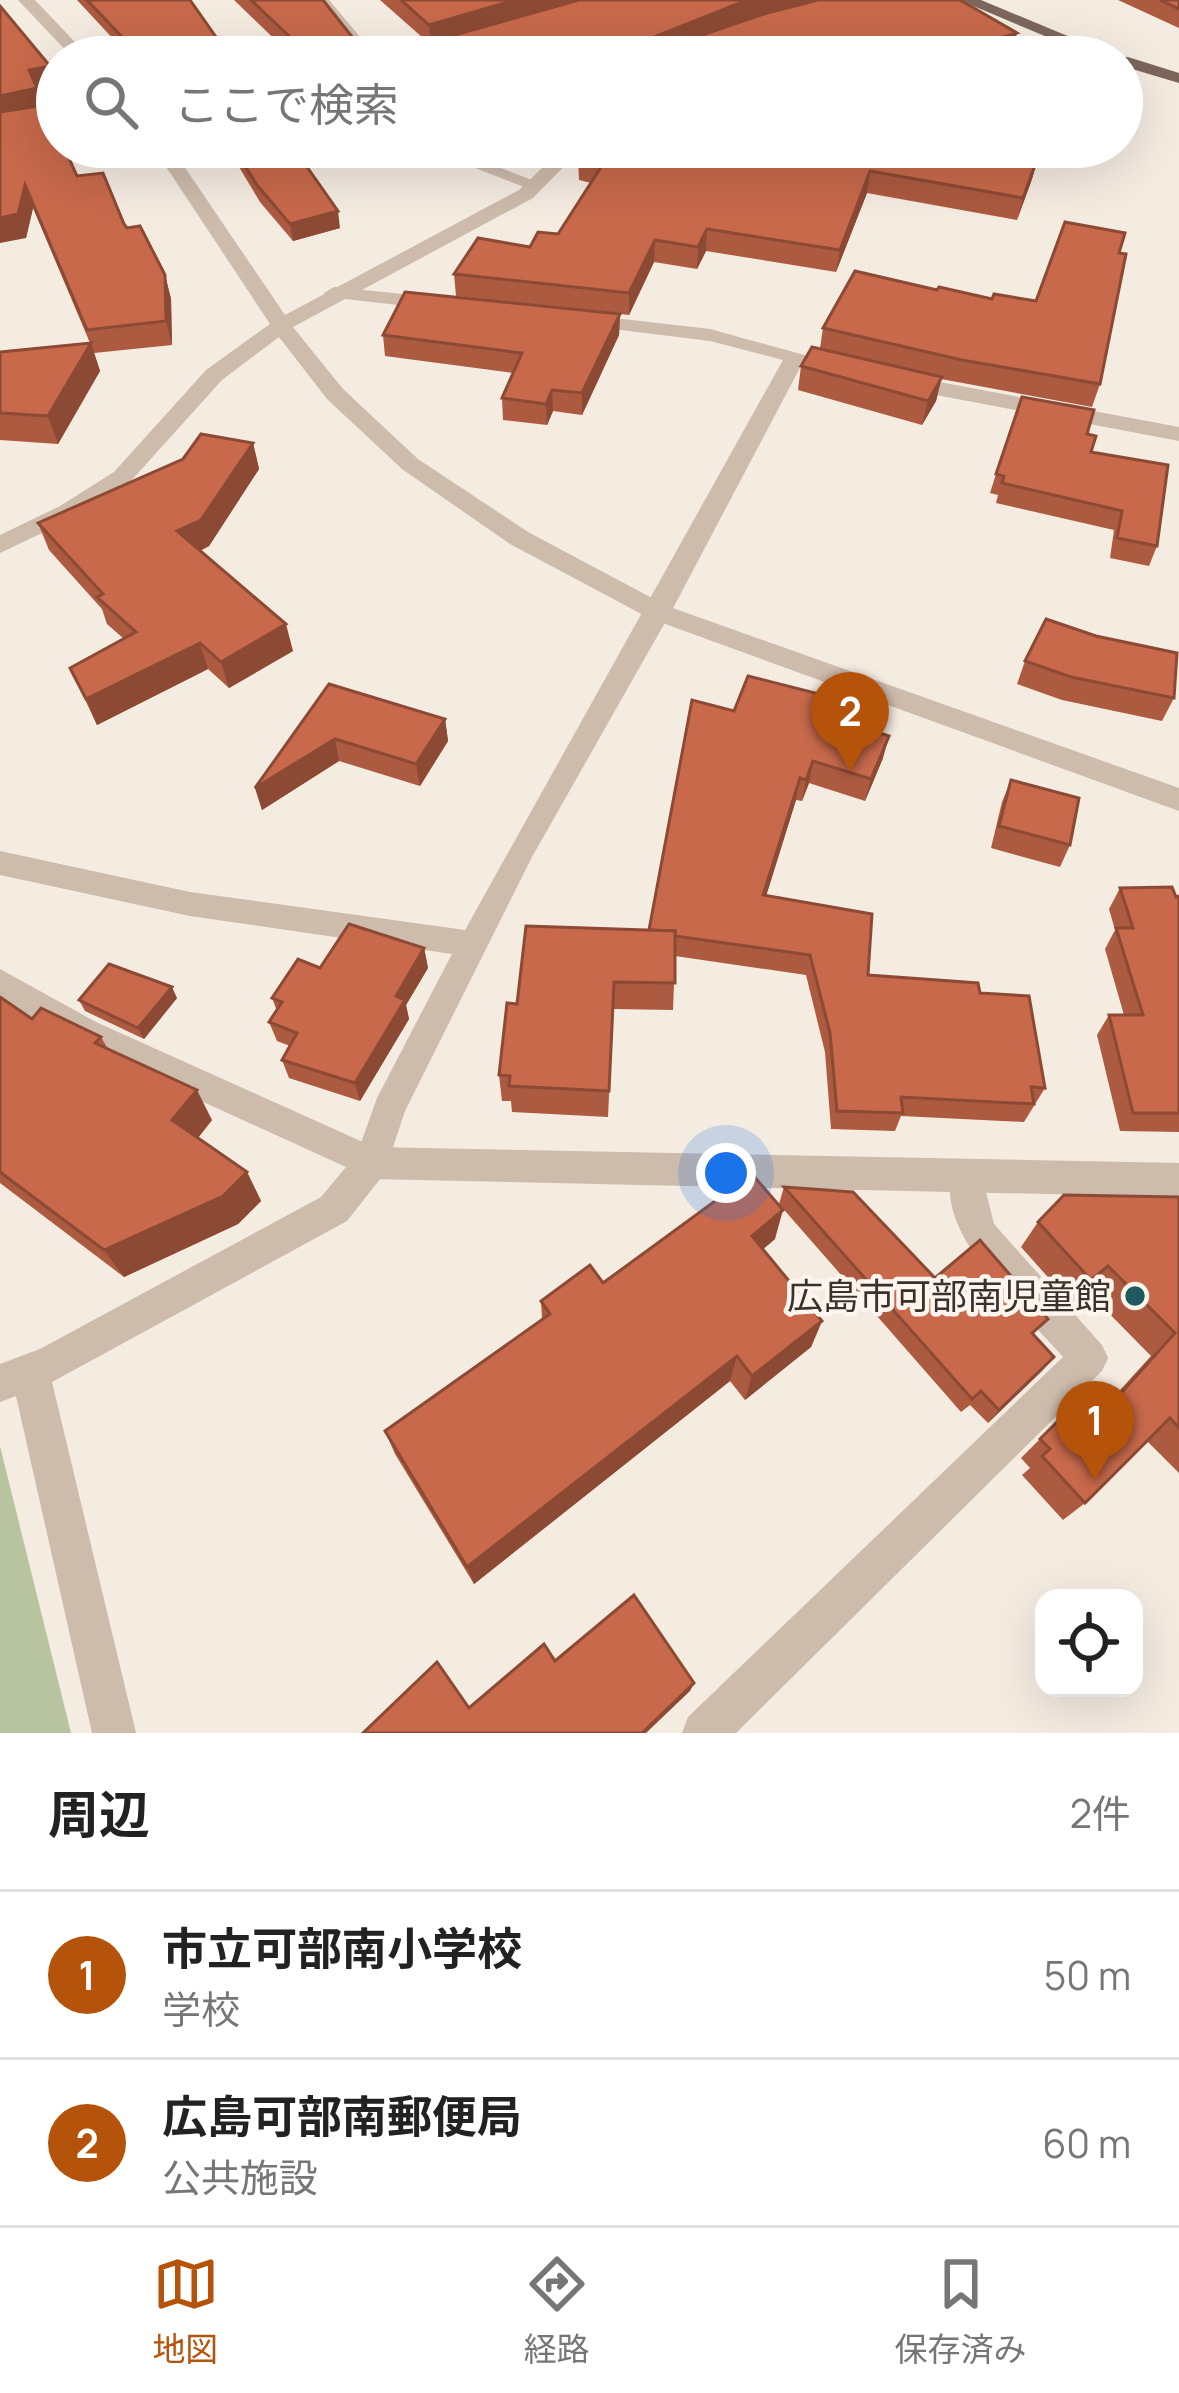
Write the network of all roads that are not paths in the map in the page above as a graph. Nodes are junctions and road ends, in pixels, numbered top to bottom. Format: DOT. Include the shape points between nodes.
graph roads {
  1 [pos="26,0"];
  2 [pos="321,0"];
  3 [pos="968,0"];
  4 [pos="500,32"];
  5 [pos="61,36"];
  6 [pos="351,36"];
  7 [pos="487,36"];
  8 [pos="1058,36"];
  9 [pos="1143,67"];
  10 [pos="1179,78"];
  11 [pos="36,121"];
  12 [pos="0,128"];
  13 [pos="176,168"];
  14 [pos="490,168"];
  15 [pos="552,168"];
  16 [pos="536,184"];
  17 [pos="334,292"];
  18 [pos="457,306"];
  19 [pos="549,316"];
  20 [pos="281,325"];
  21 [pos="796,356"];
  22 [pos="842,367"];
  23 [pos="887,378"];
  24 [pos="1179,434"];
  25 [pos="0,545"];
  26 [pos="658,612"];
  27 [pos="1179,800"];
  28 [pos="0,862"];
  29 [pos="473,944"];
  30 [pos="0,983"];
  31 [pos="372,1163"];
  32 [pos="967,1176"];
  33 [pos="1179,1180"];
  34 [pos="15,1377"];
  35 [pos="113,1733"];
  36 [pos="704,1733"];
  1 -- 5 [label="street"];
  2 -- 6 [label="street"];
  3 -- 8 [label="main road"];
  4 -- 7 [label="street"];
  9 -- 10 [label="main road"];
  11 -- 12 [label="lane"];
  13 -- 20 [label="street"];
  14 -- 16 [label="street"];
  15 -- 16 [label="street"];
  16 -- 17 [label="street"];
  17 -- 18 [label="street"];
  17 -- 20 [label="street"];
  19 -- 21 [label="street" via="710,334"];
  20 -- 25 [label="street" via="214,376 122,477"];
  20 -- 26 [label="street" via="335,394 410,464 519,538"];
  21 -- 22 [label="street"];
  21 -- 26 [label="street"];
  23 -- 24 [label="street"];
  26 -- 27 [label="street"];
  26 -- 29 [label="street"];
  28 -- 29 [label="street" via="190,904"];
  29 -- 31 [label="street" via="389,1109"];
  30 -- 31 [label="street" via="84,1032"];
  31 -- 32 [label="street"];
  31 -- 34 [label="street" via="334,1209"];
  32 -- 33 [label="street"];
  32 -- 36 [label="street" via="977,1232 1089,1358"];
  34 -- 35 [label="street"];
}
